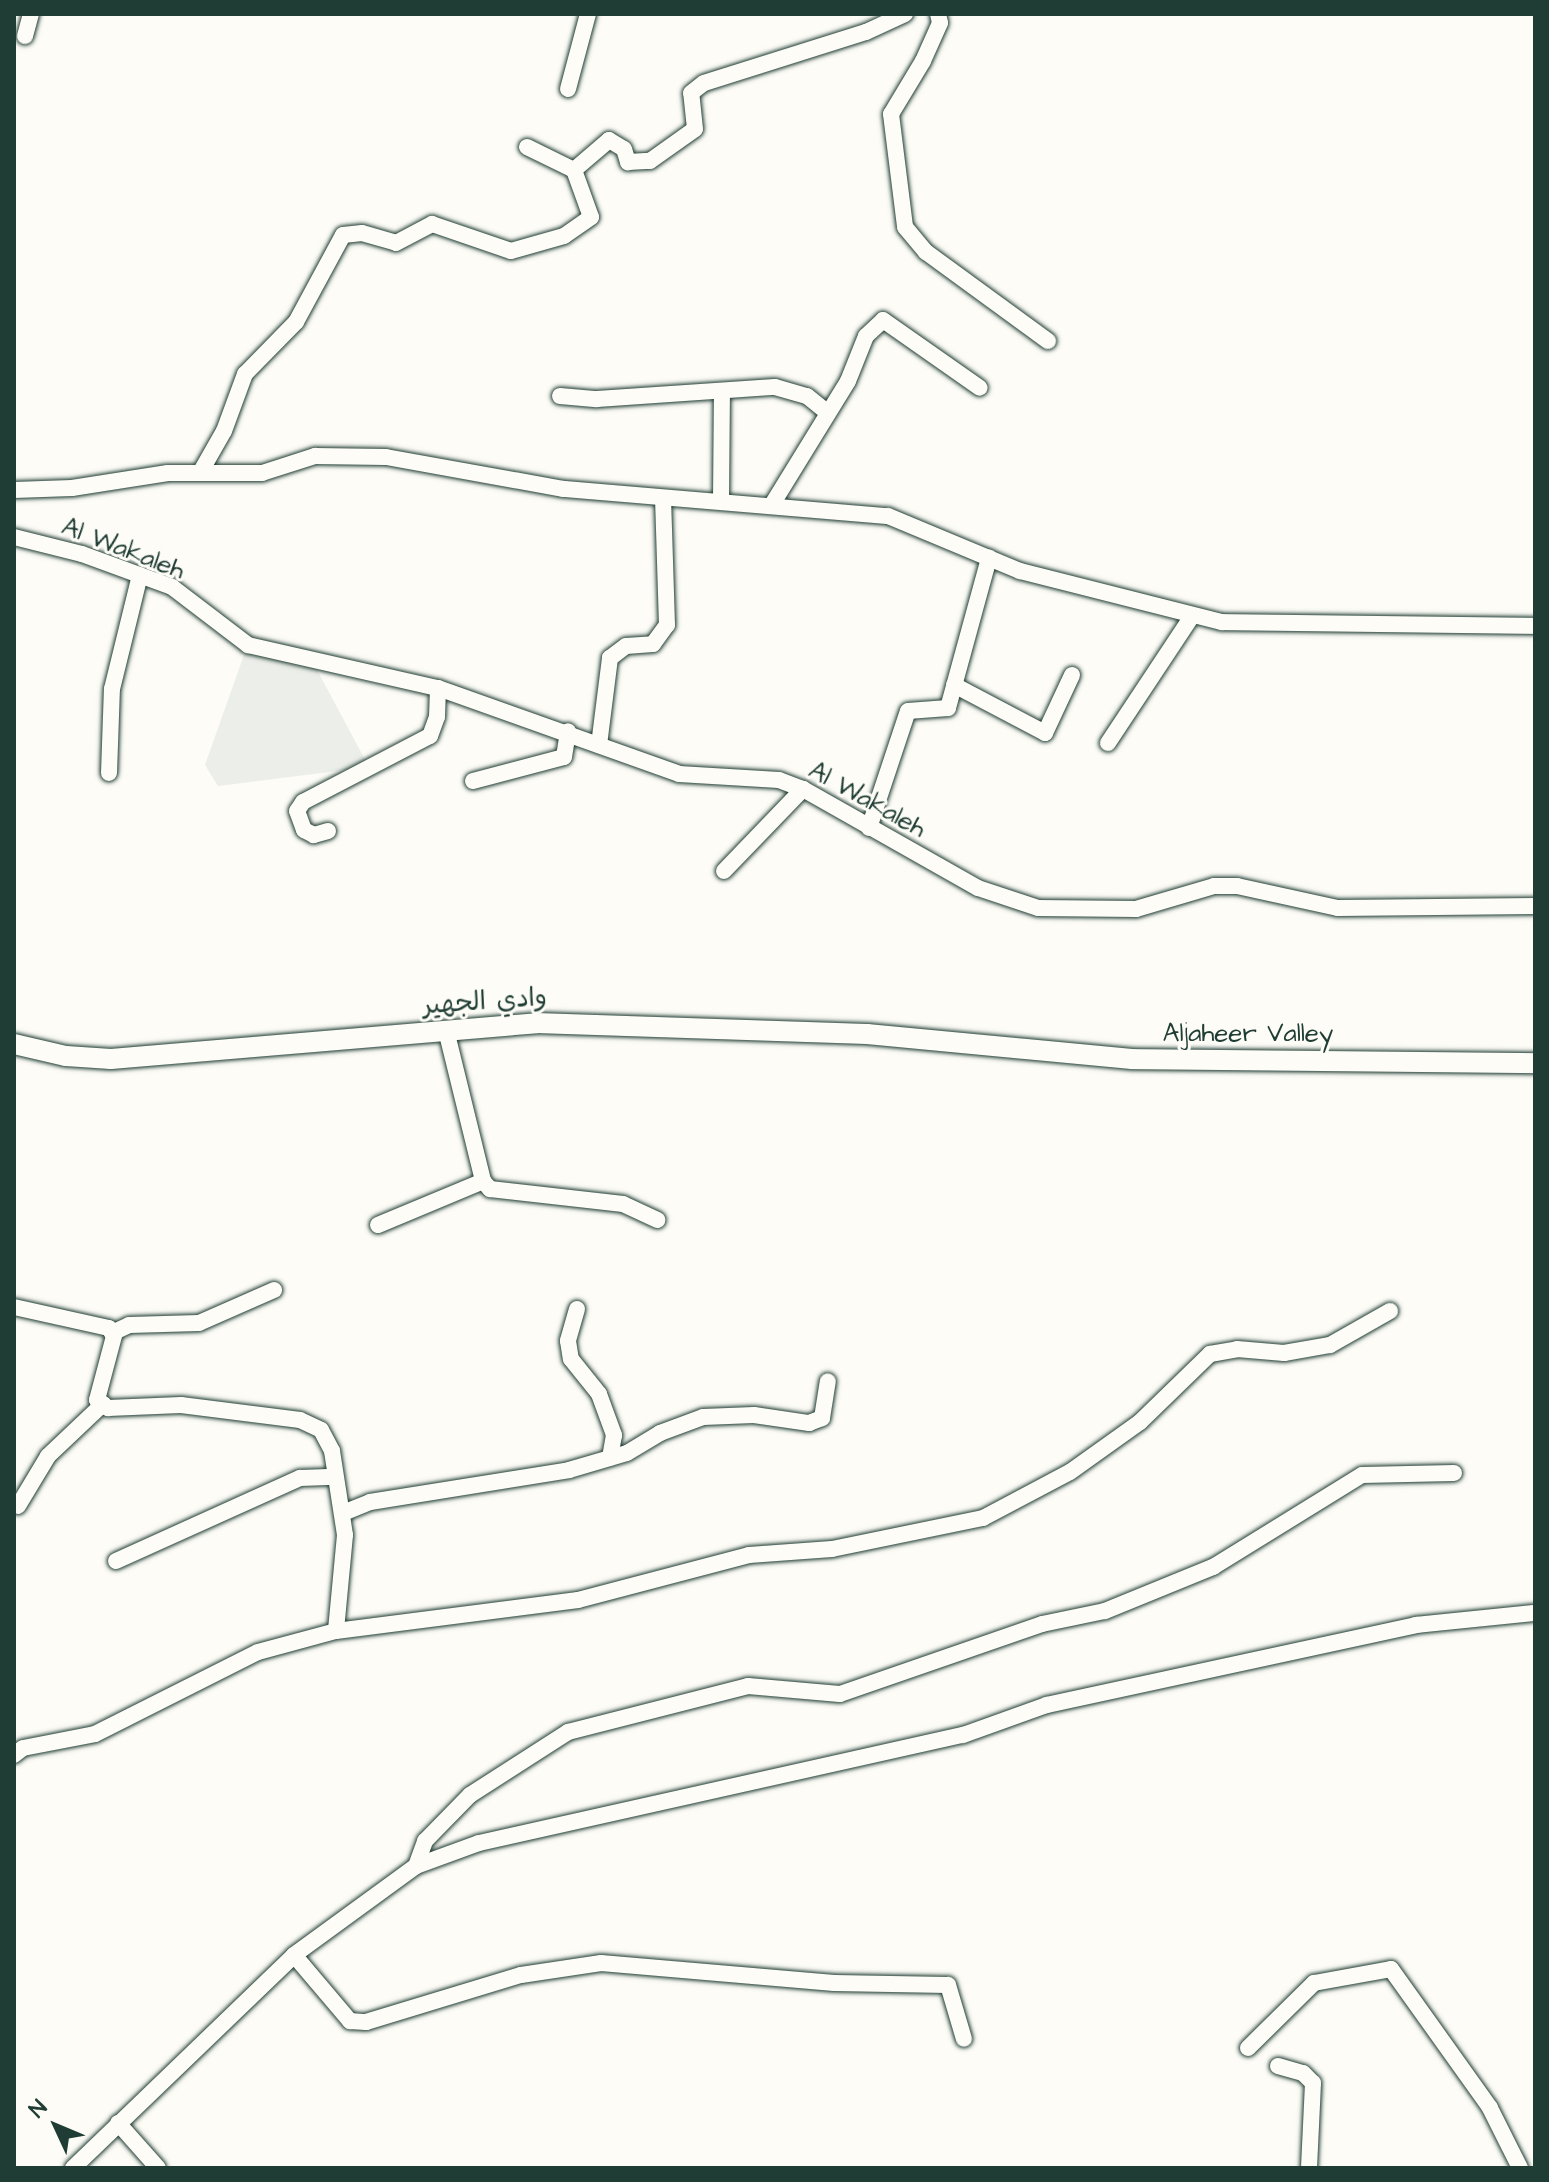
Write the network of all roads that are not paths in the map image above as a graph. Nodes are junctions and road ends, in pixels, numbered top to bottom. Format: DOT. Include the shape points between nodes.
graph roads {
  1 [pos="31,14"];
  2 [pos="588,14"];
  3 [pos="905,14"];
  4 [pos="938,14"];
  5 [pos="25,36"];
  6 [pos="568,89"];
  7 [pos="527,147"];
  8 [pos="574,170"];
  9 [pos="1048,341"];
  10 [pos="980,388"];
  11 [pos="722,393"];
  12 [pos="560,396"];
  13 [pos="828,413"];
  14 [pos="200,473"];
  15 [pos="14,490"];
  16 [pos="663,498"];
  17 [pos="721,501"];
  18 [pos="773,503"];
  19 [pos="14,537"];
  20 [pos="989,558"];
  21 [pos="140,575"];
  22 [pos="1192,616"];
  23 [pos="1535,626"];
  24 [pos="1072,675"];
  25 [pos="954,685"];
  26 [pos="438,688"];
  27 [pos="568,731"];
  28 [pos="1108,743"];
  29 [pos="599,745"];
  30 [pos="109,773"];
  31 [pos="473,781"];
  32 [pos="803,789"];
  33 [pos="869,828"];
  34 [pos="328,831"];
  35 [pos="724,871"];
  36 [pos="1535,906"];
  37 [pos="446,1030"];
  38 [pos="14,1044"];
  39 [pos="961,1045"];
  40 [pos="1535,1063"];
  41 [pos="483,1181"];
  42 [pos="657,1220"];
  43 [pos="378,1225"];
  44 [pos="274,1290"];
  45 [pos="14,1307"];
  46 [pos="577,1309"];
  47 [pos="1390,1311"];
  48 [pos="112,1333"];
  49 [pos="828,1381"];
  50 [pos="103,1404"];
  51 [pos="610,1458"];
  52 [pos="1454,1473"];
  53 [pos="335,1477"];
  54 [pos="18,1506"];
  55 [pos="343,1513"];
  56 [pos="116,1561"];
  57 [pos="1535,1613"];
  58 [pos="336,1631"];
  59 [pos="14,1755"];
  60 [pos="416,1866"];
  61 [pos="294,1955"];
  62 [pos="964,2039"];
  63 [pos="1248,2048"];
  64 [pos="1278,2066"];
  65 [pos="118,2123"];
  66 [pos="73,2168"];
  67 [pos="158,2168"];
  68 [pos="1309,2168"];
  69 [pos="1520,2168"];
  1 -- 5 [label="street"];
  2 -- 6 [label="street"];
  3 -- 8 [label="street" via="866,32 704,83 691,93 695,129 650,161 628,162 624,149 609,140"];
  4 -- 9 [label="street" via="940,23 923,61 891,114 905,227 926,252"];
  7 -- 8 [label="street"];
  8 -- 14 [label="street" via="589,205 591,217 585,225 511,251 432,224 396,243 362,233 343,235 296,322 245,374 224,431"];
  10 -- 13 [label="street" via="883,320 866,336"];
  11 -- 12 [label="street"];
  11 -- 13 [label="street" via="775,387 807,396"];
  11 -- 17 [label="street"];
  13 -- 18 [label="street"];
  14 -- 15 [label="street"];
  14 -- 16 [label="street" via="262,473 315,456 386,457 564,489"];
  16 -- 17 [label="street"];
  16 -- 29 [label="street" via="667,625 653,644 626,646 610,658"];
  17 -- 18 [label="street"];
  18 -- 20 [label="street" via="888,516"];
  19 -- 21 [label="street, Al Wakaleh"];
  20 -- 22 [label="street" via="1112,599"];
  20 -- 25 [label="street"];
  21 -- 26 [label="street, Al Wakaleh" via="172,587 248,645"];
  21 -- 30 [label="street" via="112,689"];
  22 -- 23 [label="street" via="1222,622"];
  22 -- 28 [label="street"];
  24 -- 25 [label="street" via="1045,733"];
  25 -- 33 [label="street" via="948,708 908,711"];
  26 -- 27 [label="street, Al Wakaleh"];
  26 -- 34 [label="street" via="430,736 303,802 297,811 304,830 314,835"];
  27 -- 29 [label="street, Al Wakaleh"];
  27 -- 31 [label="street" via="564,757"];
  29 -- 32 [label="street, Al Wakaleh" via="679,774 779,780"];
  32 -- 33 [label="street, Al Wakaleh"];
  32 -- 35 [label="street"];
  33 -- 36 [label="street, Al Wakaleh" via="978,888 1038,908 1136,909 1214,886 1237,886 1338,908"];
  37 -- 38 [label="street, وادي الجهير" via="111,1059"];
  37 -- 39 [label="street, وادي الجهير" via="536,1023 706,1026"];
  37 -- 41 [label="street"];
  39 -- 40 [label="street, Aljaheer Valley" via="1132,1059"];
  41 -- 42 [label="street" via="490,1189 623,1204"];
  41 -- 43 [label="street"];
  44 -- 48 [label="street" via="199,1323 129,1325"];
  45 -- 48 [label="street"];
  46 -- 51 [label="street" via="568,1341 571,1359 599,1394 614,1435"];
  47 -- 58 [label="street" via="1330,1345 1284,1353 1237,1349 1210,1354 1140,1422 1070,1472 983,1518 832,1549 749,1555 578,1600"];
  48 -- 50 [label="street" via="97,1400"];
  49 -- 51 [label="street" via="822,1418 809,1423 754,1415 703,1417"];
  50 -- 53 [label="street" via="181,1405 300,1420 321,1430 332,1451"];
  50 -- 54 [label="street" via="48,1456"];
  51 -- 55 [label="street" via="569,1470 370,1502"];
  52 -- 60 [label="street" via="1362,1475 1213,1567 1105,1611 1042,1624 840,1694 748,1686 568,1732 470,1795 425,1841"];
  53 -- 55 [label="street"];
  53 -- 56 [label="street" via="300,1478"];
  55 -- 58 [label="street"];
  57 -- 60 [label="street" via="1416,1625 1047,1705 963,1735 479,1843"];
  58 -- 59 [label="street" via="258,1652 95,1734 23,1748"];
  60 -- 61 [label="street"];
  61 -- 62 [label="street" via="350,2021 366,2022 521,1975 601,1963 834,1983 948,1985"];
  61 -- 65 [label="street"];
  63 -- 69 [label="street" via="1314,1983 1391,1969 1490,2108"];
  64 -- 68 [label="street" via="1303,2073 1313,2083"];
  65 -- 66 [label="street"];
  65 -- 67 [label="street"];
}
